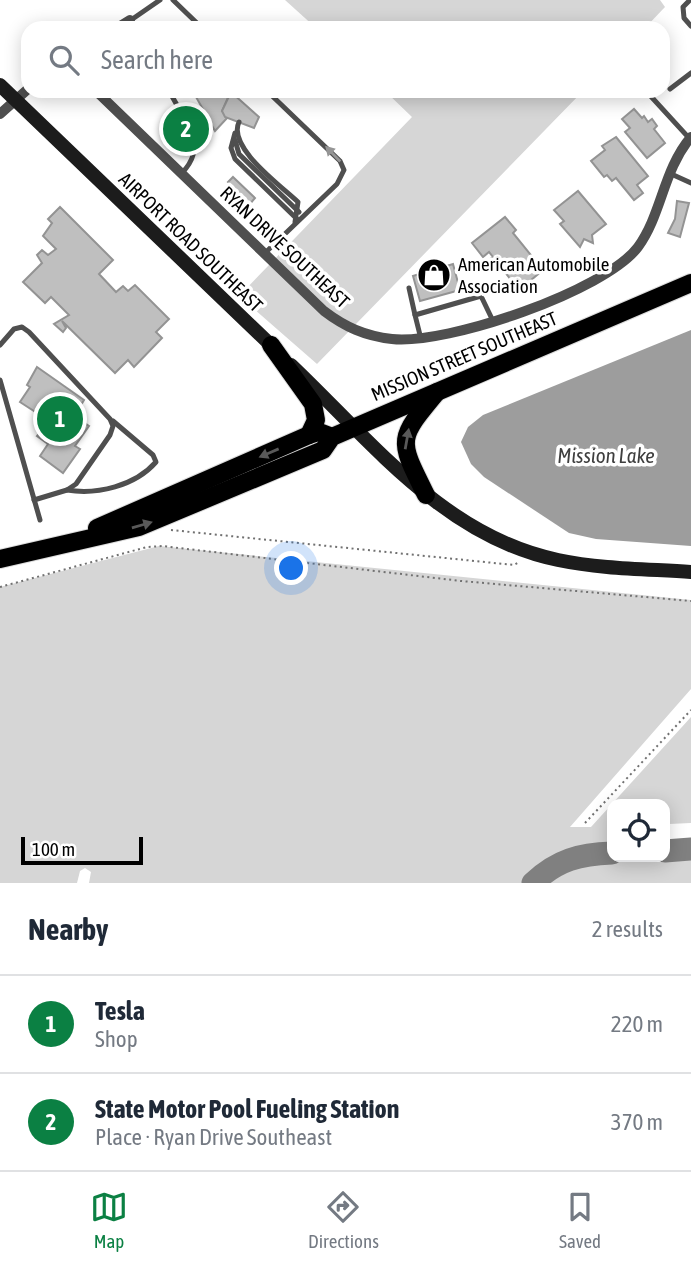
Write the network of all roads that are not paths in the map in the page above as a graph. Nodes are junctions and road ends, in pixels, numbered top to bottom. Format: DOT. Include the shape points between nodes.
graph roads {
  1 [pos="160,0"];
  2 [pos="173,0"];
  3 [pos="677,0"];
  4 [pos="690,0"];
  5 [pos="683,6"];
  6 [pos="130,20"];
  7 [pos="195,21"];
  8 [pos="691,26"];
  9 [pos="691,73"];
  10 [pos="0,85"];
  11 [pos="670,89"];
  12 [pos="21,96"];
  13 [pos="103,98"];
  14 [pos="173,98"];
  15 [pos="274,98"];
  16 [pos="653,98"];
  17 [pos="16,101"];
  18 [pos="0,114"];
  19 [pos="186,121"];
  20 [pos="239,122"];
  21 [pos="235,133"];
  22 [pos="192,134"];
  23 [pos="690,138"];
  24 [pos="182,173"];
  25 [pos="669,173"];
  26 [pos="691,183"];
  27 [pos="298,216"];
  28 [pos="265,253"];
  29 [pos="691,283"];
  30 [pos="409,288"];
  31 [pos="415,314"];
  32 [pos="493,321"];
  33 [pos="421,339"];
  34 [pos="0,345"];
  35 [pos="271,345"];
  36 [pos="0,380"];
  37 [pos="440,390"];
  38 [pos="110,419"];
  39 [pos="356,427"];
  40 [pos="309,435"];
  41 [pos="332,437"];
  42 [pos="67,490"];
  43 [pos="426,495"];
  44 [pos="34,500"];
  45 [pos="40,520"];
  46 [pos="75,539"];
  47 [pos="0,559"];
  48 [pos="691,572"];
  1 -- 6 [label="lane"];
  2 -- 7 [label="lane"];
  3 -- 5 [label="lane"];
  4 -- 5 [label="lane"];
  5 -- 8 [label="lane" via="684,18"];
  9 -- 11 [label="lane"];
  10 -- 17 [label="main road, AIRPORT ROAD SOUTHEAST"];
  12 -- 17 [label="street"];
  13 -- 24 [label="street, RYAN DRIVE SOUTHEAST"];
  14 -- 19 [label="lane"];
  27 -- 15 [label="lane, one-way" via="308,214 344,170"];
  16 -- 23 [label="lane"];
  17 -- 18 [label="street"];
  17 -- 35 [label="main road, AIRPORT ROAD SOUTHEAST"];
  20 -- 21 [label="lane"];
  21 -- 27 [label="lane" via="241,152"];
  21 -- 27 [label="lane" via="231,148 235,159"];
  22 -- 24 [label="lane" via="196,149"];
  23 -- 25 [label="street, RYAN DRIVE SOUTHEAST"];
  24 -- 28 [label="street, RYAN DRIVE SOUTHEAST"];
  25 -- 26 [label="lane"];
  25 -- 32 [label="street, RYAN DRIVE SOUTHEAST" via="646,234 616,269"];
  27 -- 28 [label="lane"];
  28 -- 33 [label="street, RYAN DRIVE SOUTHEAST" via="348,328 393,339"];
  29 -- 37 [label="highway, MISSION STREET SOUTHEAST"];
  30 -- 31 [label="lane"];
  31 -- 32 [label="lane" via="481,296"];
  31 -- 33 [label="lane"];
  32 -- 33 [label="street, RYAN DRIVE SOUTHEAST"];
  34 -- 38 [label="lane" via="13,329 22,327"];
  35 -- 39 [label="main road, AIRPORT ROAD SOUTHEAST"];
  35 -- 40 [label="highway" via="313,404 316,420"];
  36 -- 44 [label="lane"];
  37 -- 39 [label="highway, MISSION STREET SOUTHEAST"];
  43 -- 37 [label="highway, one-way" via="404,448 405,438 412,422"];
  38 -- 42 [label="lane" via="110,436"];
  38 -- 42 [label="lane" via="156,462 123,484 89,494"];
  39 -- 41 [label="highway, MISSION STREET SOUTHEAST"];
  39 -- 43 [label="main road, AIRPORT ROAD SOUTHEAST"];
  40 -- 41 [label="highway, MISSION STREET SOUTHEAST" via="319,432"];
  40 -- 46 [label="highway, MISSION STREET SOUTHEAST, one-way"];
  46 -- 41 [label="highway, MISSION STREET SOUTHEAST, one-way" via="139,527 169,516 323,450"];
  42 -- 44 [label="lane"];
  43 -- 48 [label="main road, AIRPORT ROAD SOUTHEAST" via="477,530 532,554 584,564"];
  44 -- 45 [label="lane"];
  46 -- 47 [label="highway, MISSION STREET SOUTHEAST"];
}
